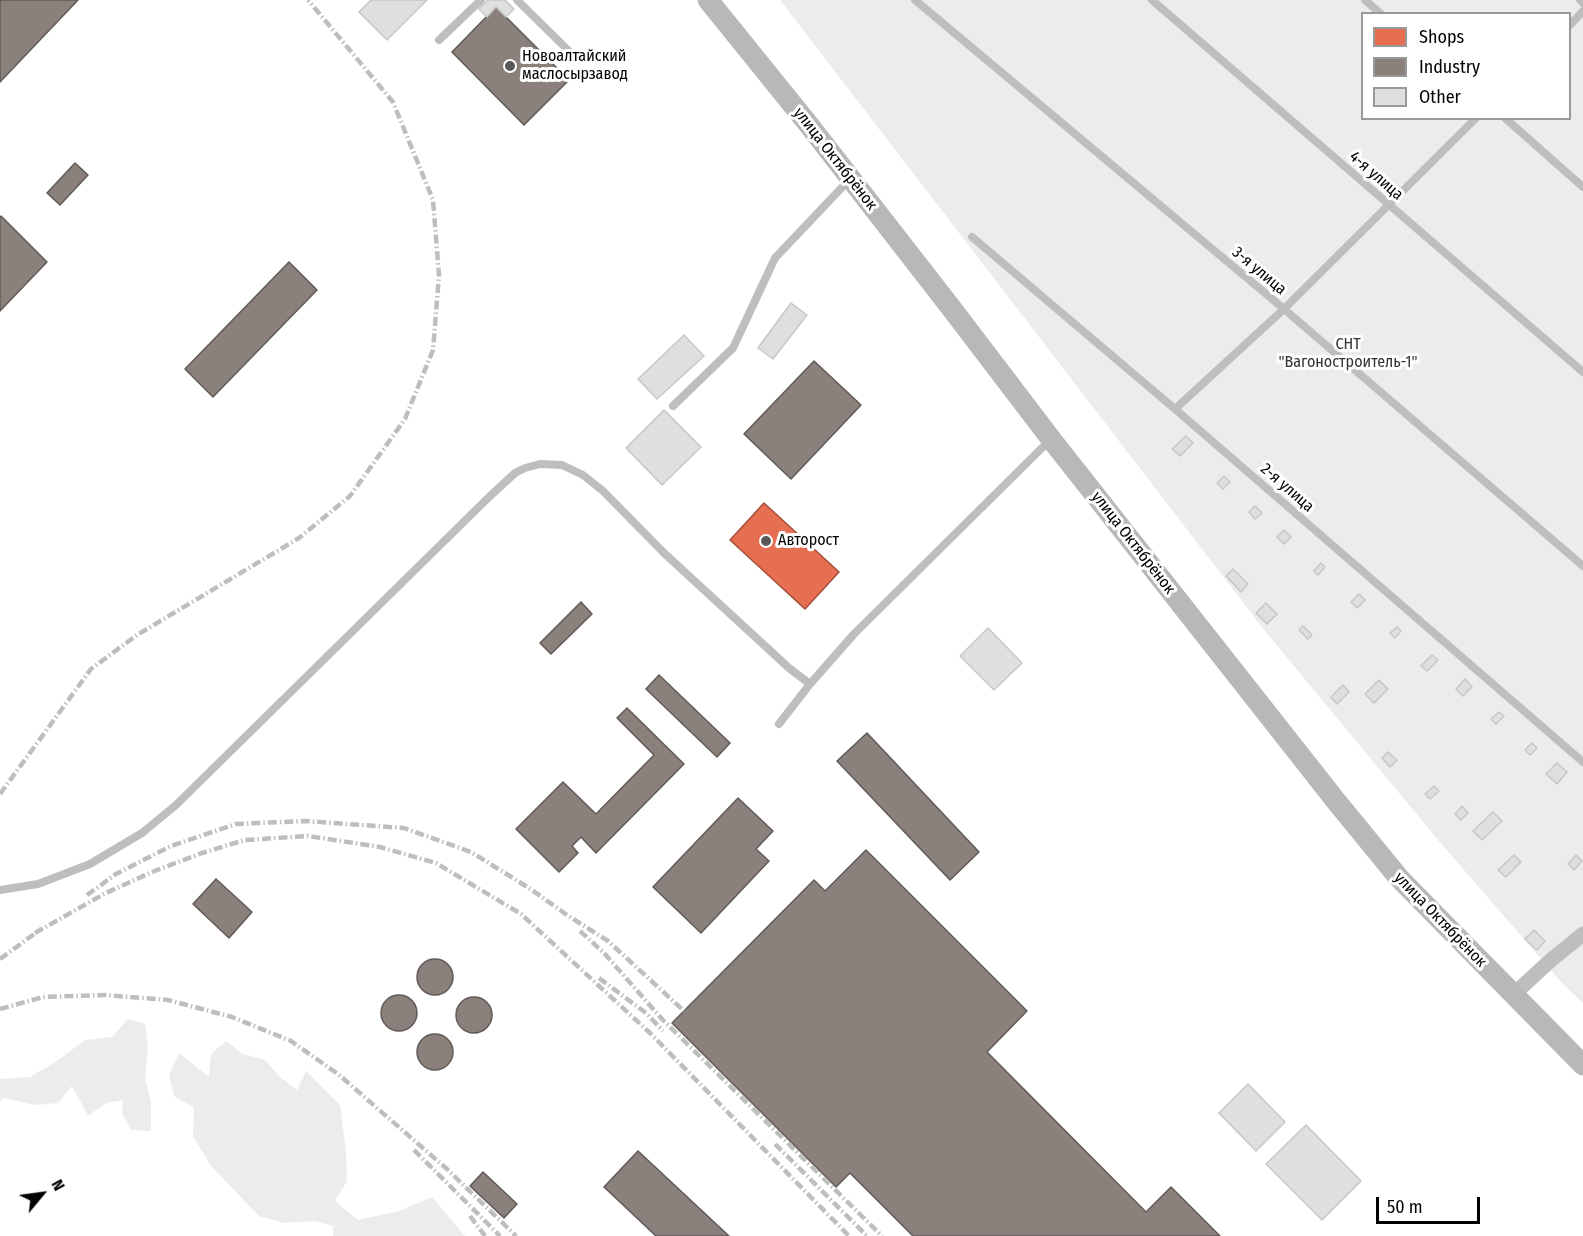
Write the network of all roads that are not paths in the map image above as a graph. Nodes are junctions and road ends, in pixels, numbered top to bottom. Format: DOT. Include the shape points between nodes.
graph roads {
  1 [pos="481,0"];
  2 [pos="518,0"];
  3 [pos="708,0"];
  4 [pos="915,0"];
  5 [pos="1152,0"];
  6 [pos="1365,0"];
  7 [pos="1583,11"];
  8 [pos="1379,12"];
  9 [pos="1571,23"];
  10 [pos="439,40"];
  11 [pos="578,60"];
  12 [pos="1474,120"];
  13 [pos="1506,120"];
  14 [pos="850,179"];
  15 [pos="1583,187"];
  16 [pos="1388,205"];
  17 [pos="972,237"];
  18 [pos="1284,309"];
  19 [pos="1583,372"];
  20 [pos="673,406"];
  21 [pos="1175,409"];
  22 [pos="1051,439"];
  23 [pos="1583,566"];
  24 [pos="810,684"];
  25 [pos="779,724"];
  26 [pos="1583,762"];
  27 [pos="0,890"];
  28 [pos="1582,936"];
  29 [pos="1513,995"];
  30 [pos="1583,1065"];
  1 -- 10 [label="lane"];
  2 -- 11 [label="lane"];
  3 -- 14 [label="street, улица Октябрёнок"];
  4 -- 18 [label="lane, 3-я улица"];
  5 -- 16 [label="lane, 4-я улица"];
  6 -- 8 [label="lane"];
  7 -- 9 [label="lane"];
  12 -- 16 [label="lane"];
  13 -- 15 [label="lane"];
  14 -- 20 [label="lane" via="775,258 733,348"];
  14 -- 22 [label="street, улица Октябрёнок"];
  16 -- 18 [label="lane"];
  16 -- 19 [label="lane, 4-я улица"];
  17 -- 21 [label="lane, 2-я улица"];
  18 -- 21 [label="lane"];
  18 -- 23 [label="lane, 3-я улица"];
  21 -- 26 [label="lane, 2-я улица"];
  22 -- 24 [label="lane" via="854,634"];
  22 -- 29 [label="street, улица Октябрёнок" via="1392,870"];
  24 -- 25 [label="lane"];
  24 -- 27 [label="lane" via="673,561 603,491 572,468 540,464 515,473 503,483 159,819 90,864 38,884"];
  28 -- 29 [label="street"];
  29 -- 30 [label="street, улица Октябрёнок"];
}
